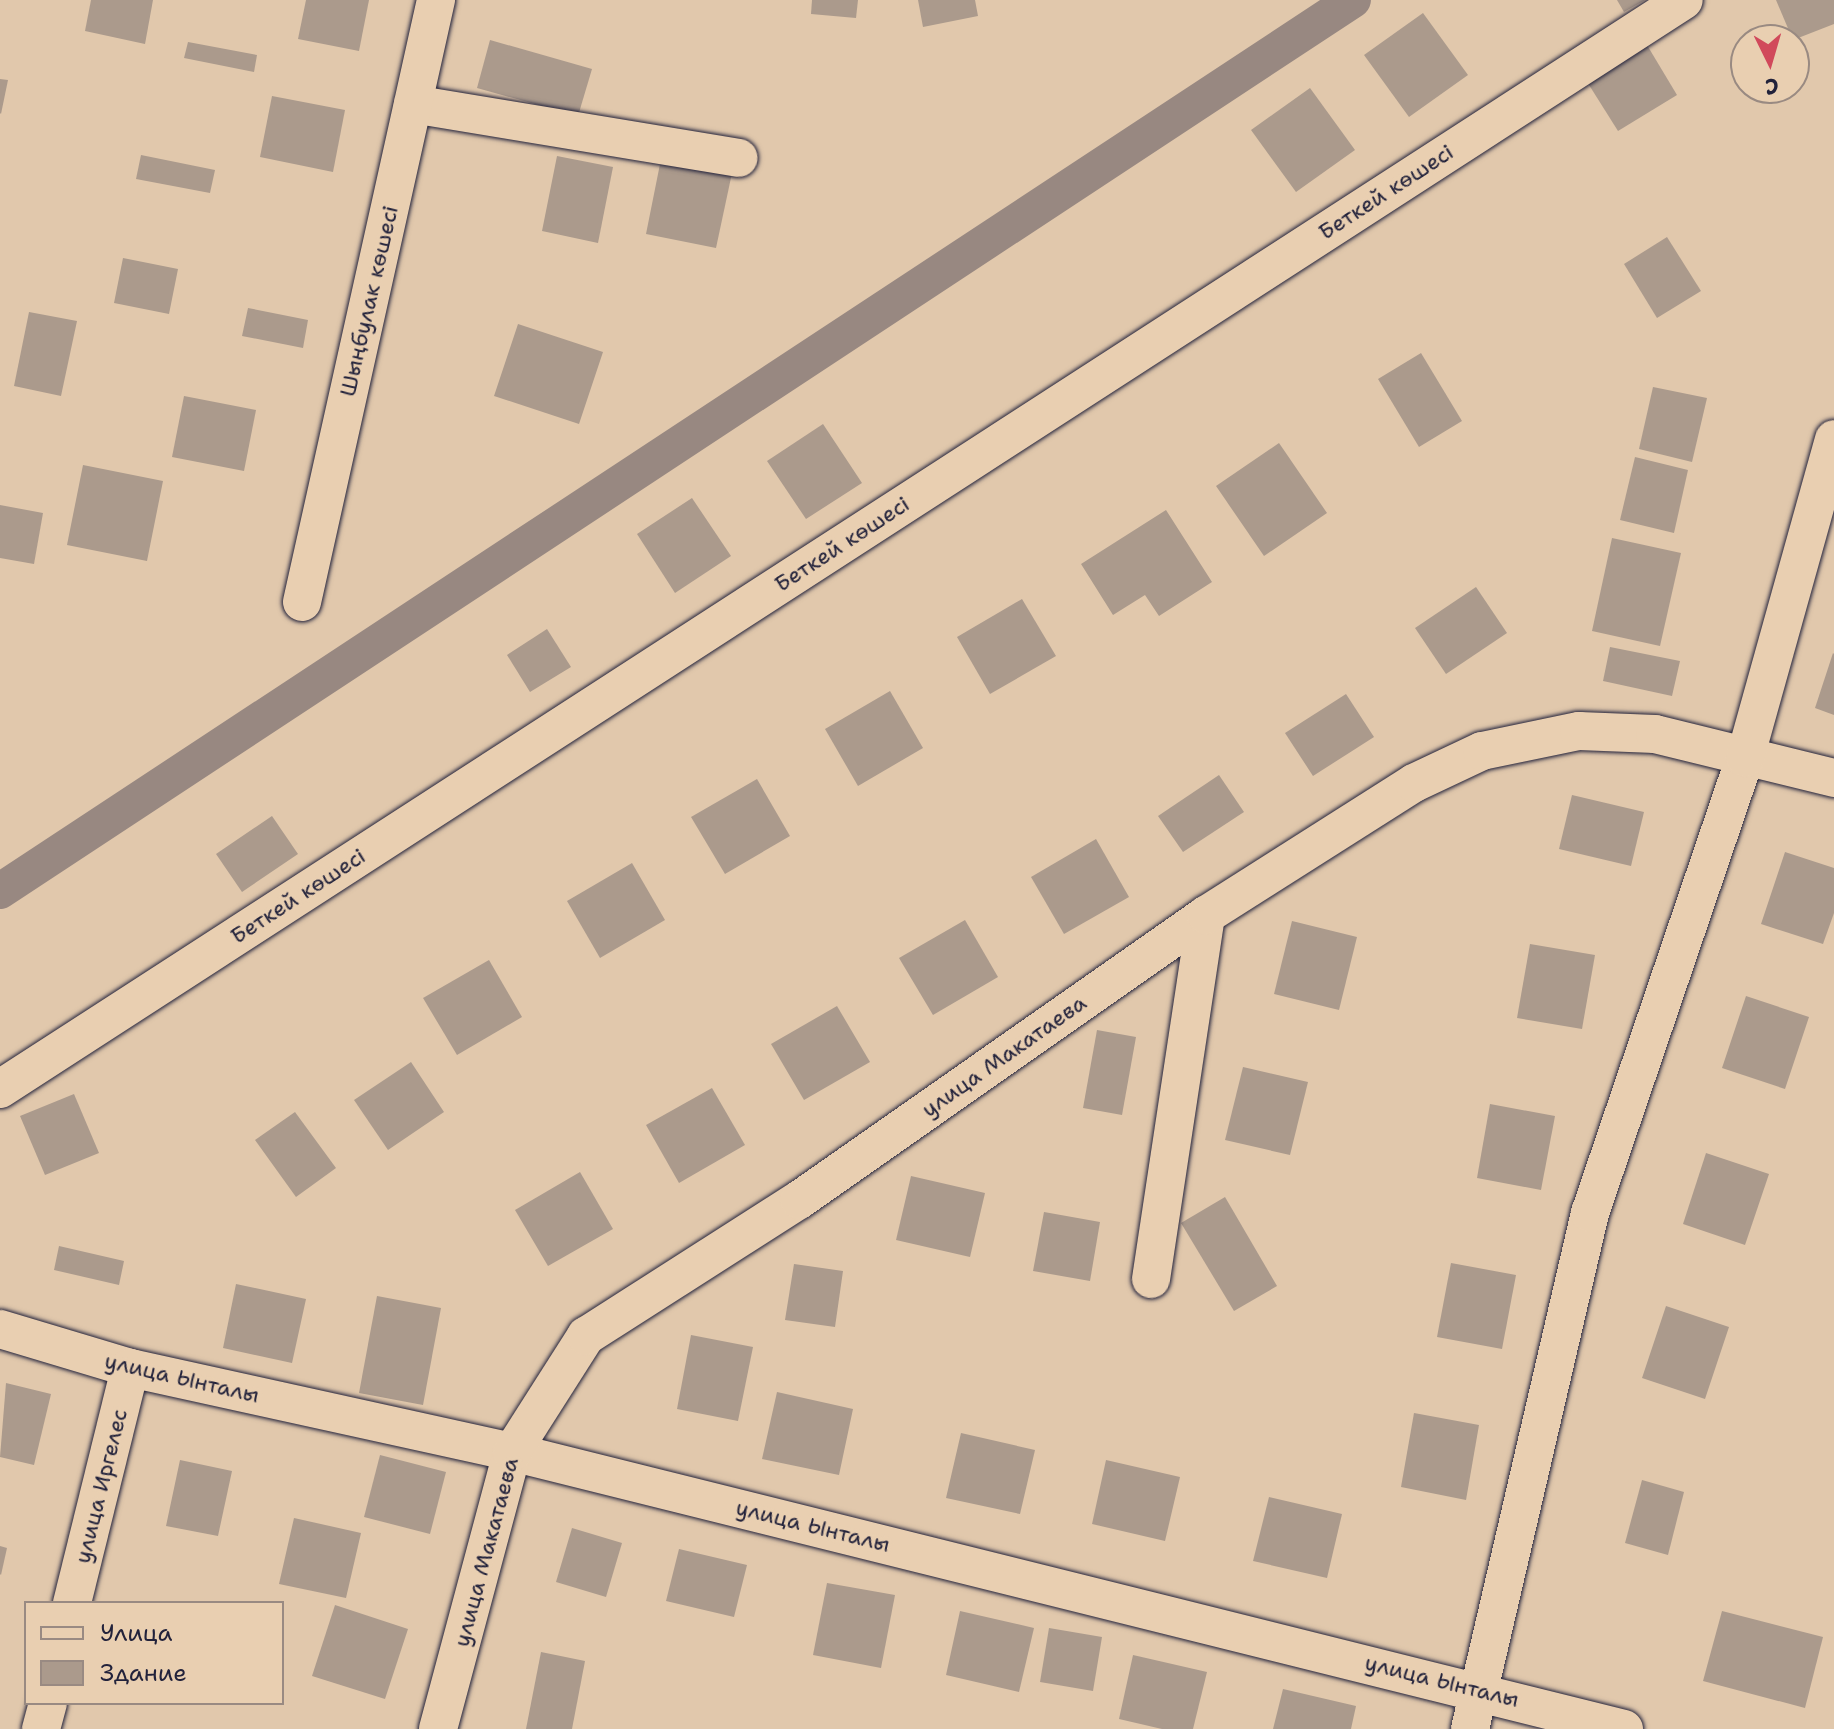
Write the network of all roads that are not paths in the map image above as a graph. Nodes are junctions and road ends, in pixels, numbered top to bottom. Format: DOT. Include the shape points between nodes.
graph roads {
  1 [pos="436,0"];
  2 [pos="1684,0"];
  3 [pos="413,104"];
  4 [pos="739,158"];
  5 [pos="1834,439"];
  6 [pos="302,602"];
  7 [pos="1745,758"];
  8 [pos="1834,778"];
  9 [pos="1206,915"];
  10 [pos="0,1089"];
  11 [pos="1151,1279"];
  12 [pos="0,1329"];
  13 [pos="130,1368"];
  14 [pos="512,1452"];
  15 [pos="72,1601"];
  16 [pos="1479,1689"];
  17 [pos="47,1705"];
  18 [pos="41,1729"];
  19 [pos="438,1729"];
  20 [pos="1470,1729"];
  21 [pos="1624,1729"];
  1 -- 3 [label="street, Шыңбулак көшесі"];
  2 -- 10 [label="street, Беткей көшесі"];
  3 -- 4 [label="street"];
  3 -- 6 [label="street, Шыңбулак көшесі"];
  5 -- 7 [label="street"];
  7 -- 8 [label="street, улица Макатаева"];
  7 -- 9 [label="street, улица Макатаева" via="1655,734 1579,731 1502,744 1414,783"];
  7 -- 16 [label="street" via="1590,1213"];
  9 -- 11 [label="street"];
  9 -- 14 [label="street, улица Макатаева" via="799,1200 586,1336"];
  12 -- 13 [label="street, улица Ынталы"];
  13 -- 14 [label="street, улица Ынталы"];
  13 -- 15 [label="street, улица Иргелес"];
  14 -- 16 [label="street, улица Ынталы"];
  14 -- 19 [label="street, улица Макатаева"];
  16 -- 20 [label="street"];
  16 -- 21 [label="street, улица Ынталы"];
  17 -- 18 [label="street"];
}
